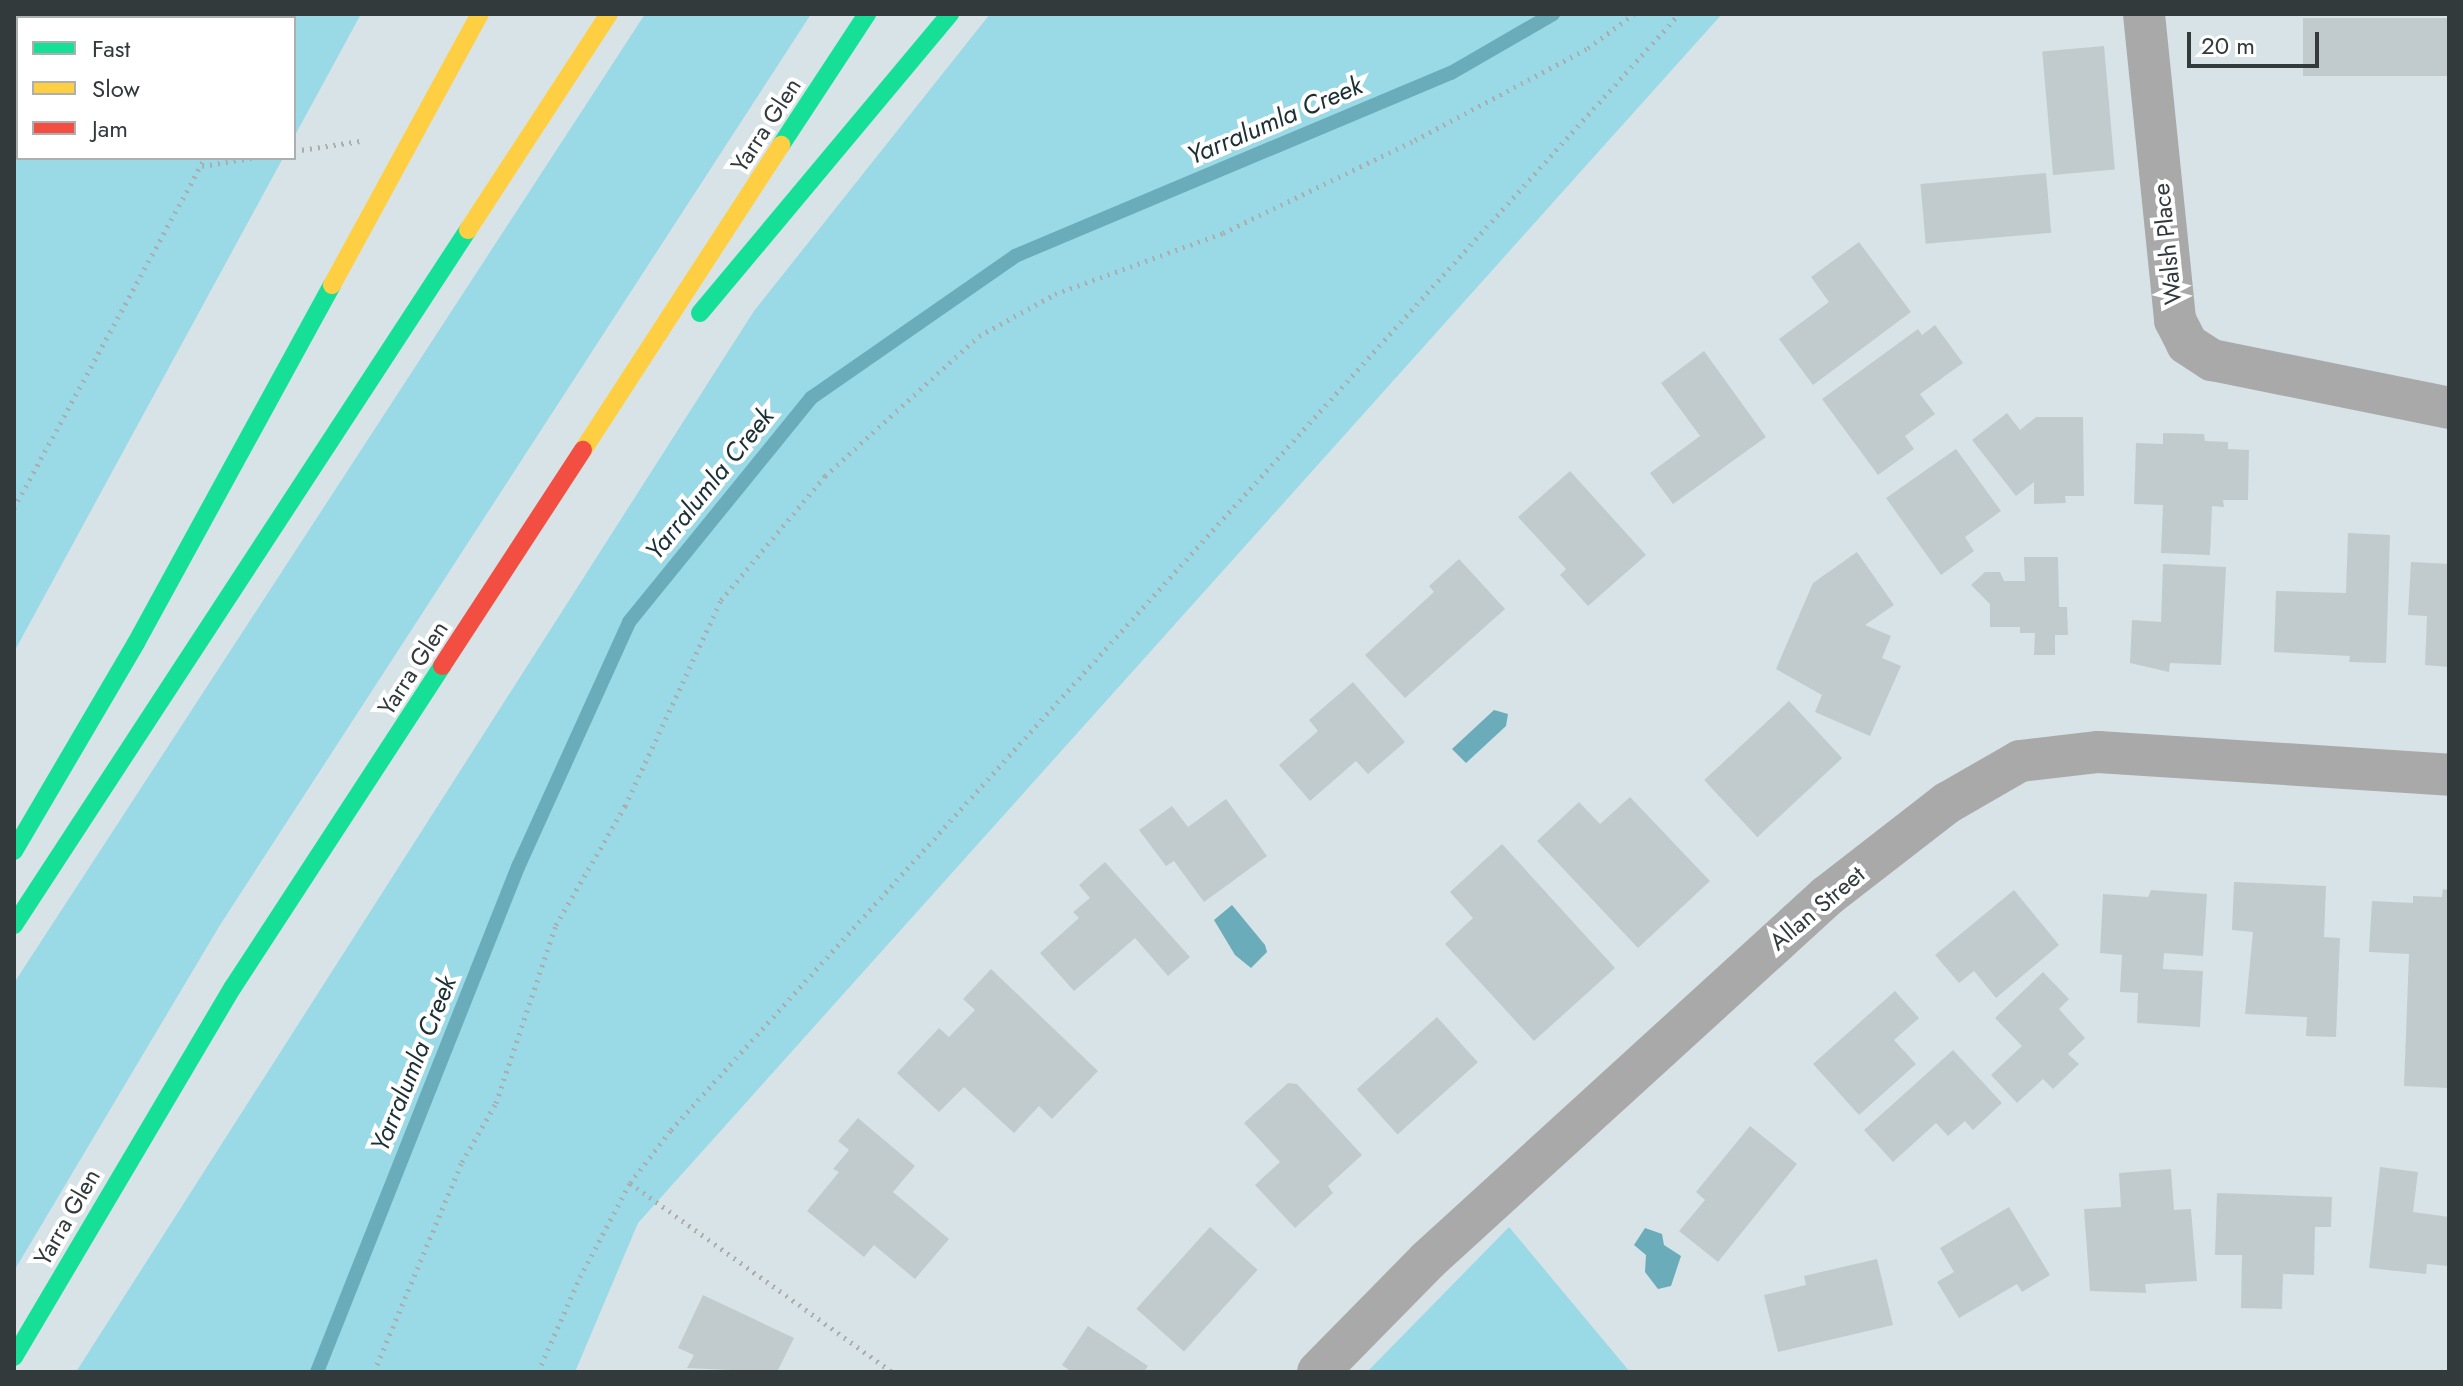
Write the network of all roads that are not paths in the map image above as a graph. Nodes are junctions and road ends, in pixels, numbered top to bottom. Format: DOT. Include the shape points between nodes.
graph roads {
  1 [pos="480,14"];
  2 [pos="609,14"];
  3 [pos="867,14"];
  4 [pos="950,14"];
  5 [pos="2144,14"];
  6 [pos="2449,408"];
  7 [pos="572,468"];
  8 [pos="2449,775"];
  9 [pos="14,851"];
  10 [pos="14,925"];
  11 [pos="14,1357"];
  12 [pos="1318,1372"];
  1 -- 9 [label="highway" via="144,629"];
  2 -- 10 [label="highway"];
  3 -- 7 [label="highway, Yarra Glen"];
  4 -- 7 [label="highway"];
  5 -- 6 [label="street, Walsh Place" via="2175,320 2187,344 2212,360"];
  7 -- 11 [label="highway, Yarra Glen" via="233,987"];
  8 -- 12 [label="street, Allan Street" via="2098,752 2020,761 1947,803 1827,896 1428,1260"];
}
